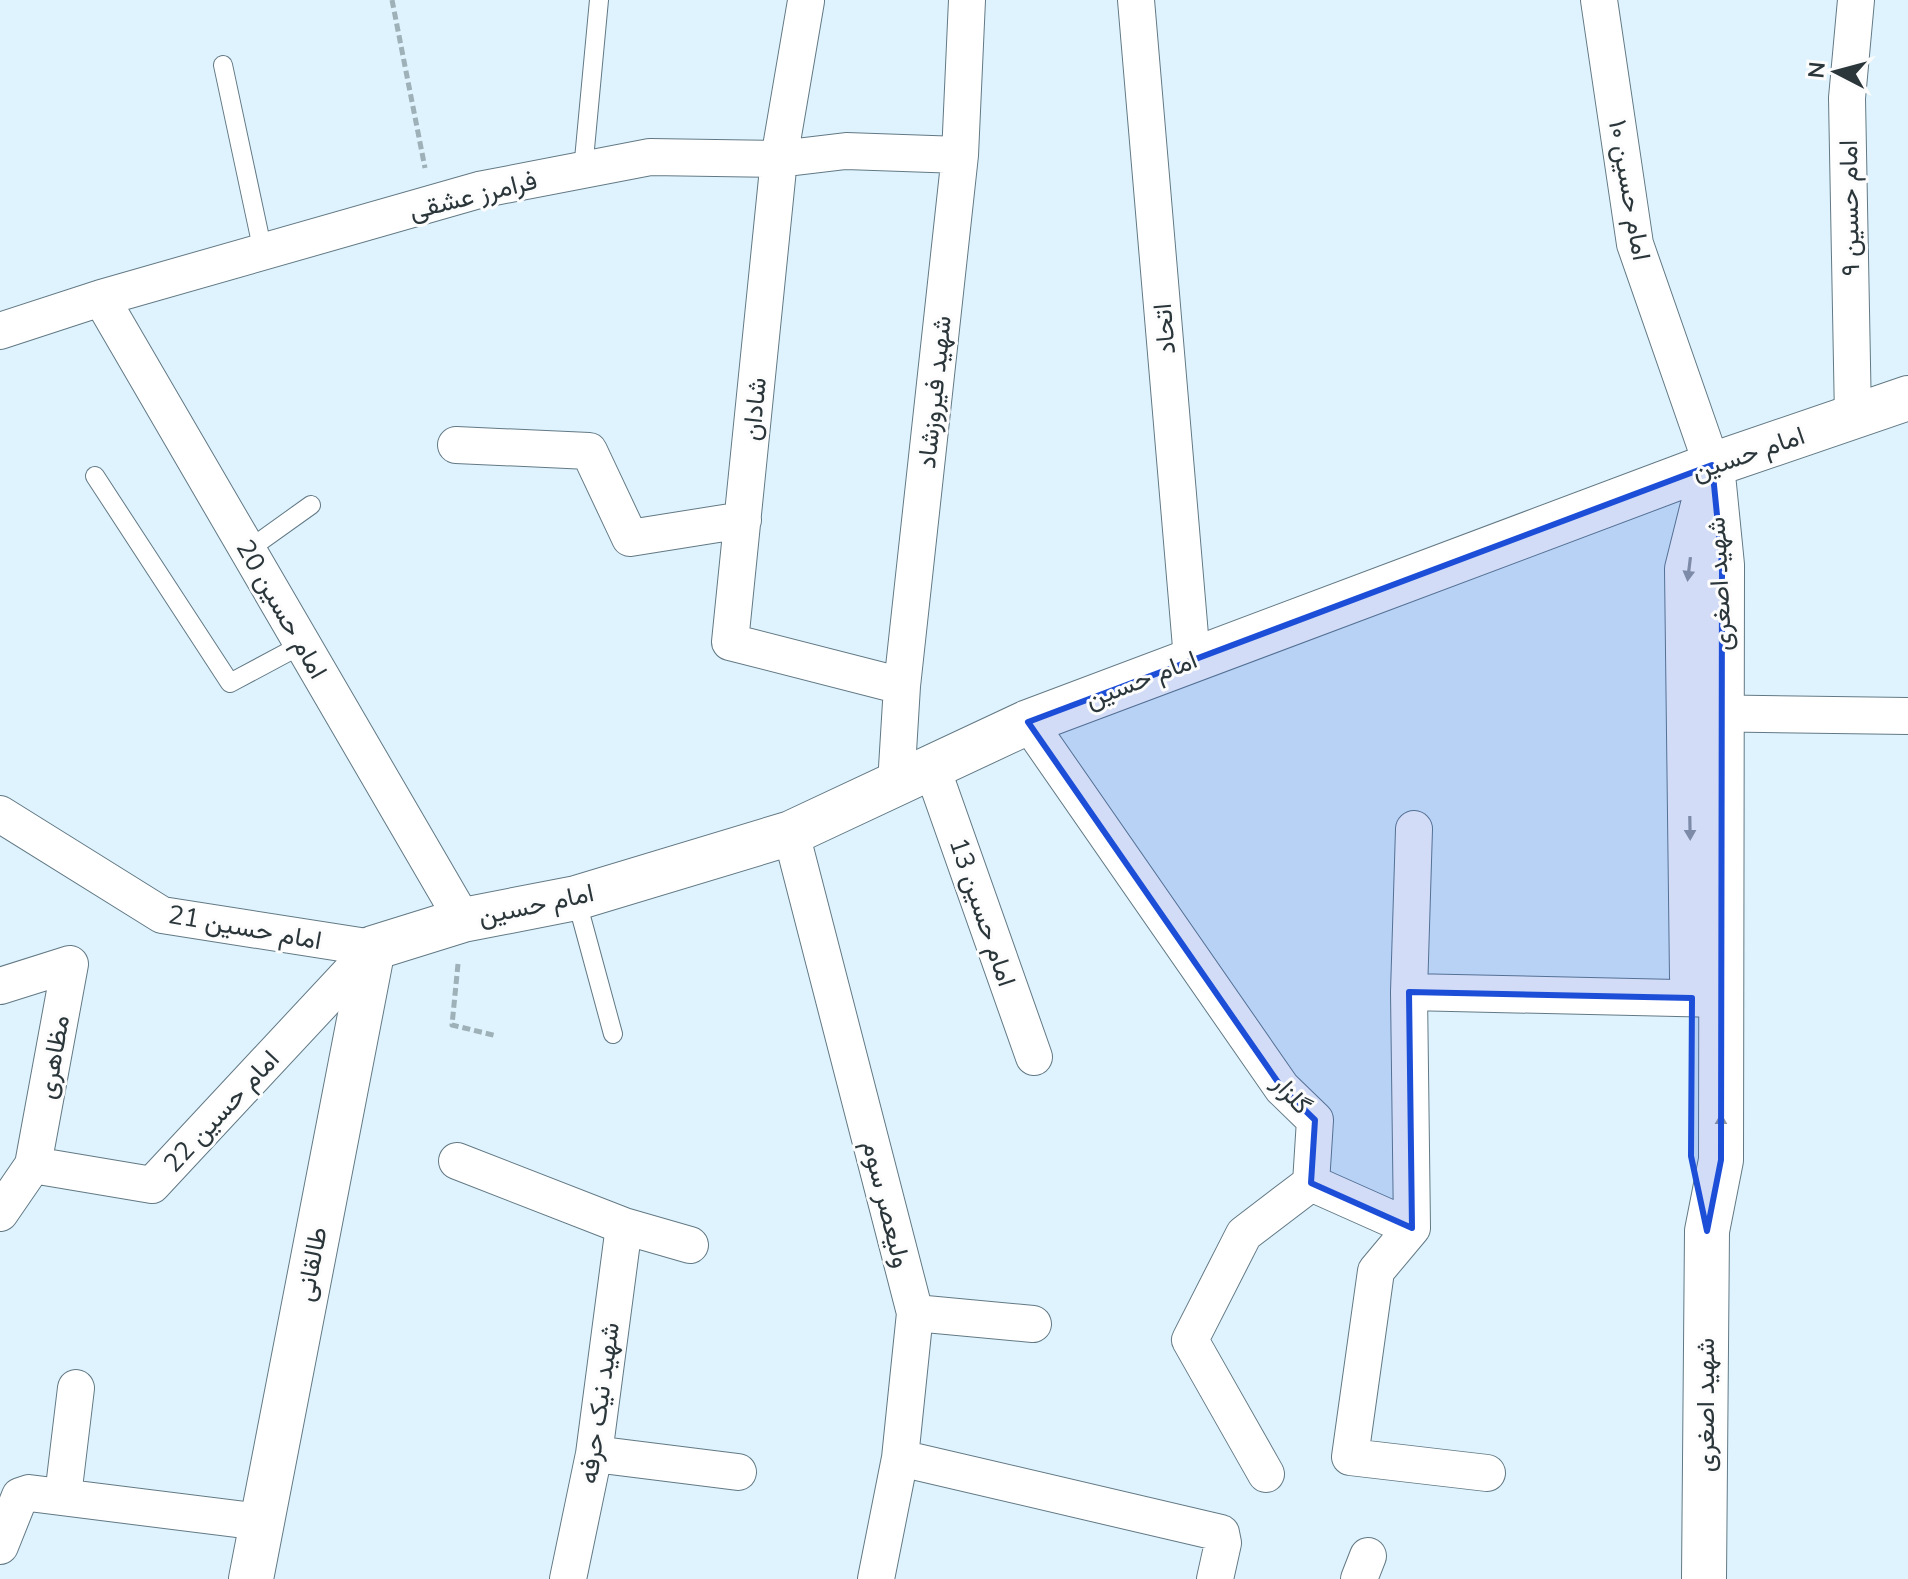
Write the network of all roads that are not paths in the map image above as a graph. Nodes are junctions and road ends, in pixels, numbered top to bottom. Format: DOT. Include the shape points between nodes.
graph roads {
  1 [pos="599,0"];
  2 [pos="967,0"];
  3 [pos="1136,0"];
  4 [pos="1599,0"];
  5 [pos="1856,0"];
  6 [pos="806,1"];
  7 [pos="223,65"];
  8 [pos="960,155"];
  9 [pos="779,159"];
  10 [pos="583,170"];
  11 [pos="263,252"];
  12 [pos="101,298"];
  13 [pos="0,331"];
  14 [pos="1908,398"];
  15 [pos="1853,417"];
  16 [pos="456,445"];
  17 [pos="1712,465"];
  18 [pos="95,476"];
  19 [pos="311,505"];
  20 [pos="743,520"];
  21 [pos="248,550"];
  22 [pos="303,644"];
  23 [pos="1192,659"];
  24 [pos="902,686"];
  25 [pos="1706,714"];
  26 [pos="1908,716"];
  27 [pos="1028,722"];
  28 [pos="914,776"];
  29 [pos="0,814"];
  30 [pos="1414,829"];
  31 [pos="791,833"];
  32 [pos="576,898"];
  33 [pos="463,920"];
  34 [pos="373,948"];
  35 [pos="0,986"];
  36 [pos="1409,992"];
  37 [pos="1707,999"];
  38 [pos="613,1034"];
  39 [pos="1034,1057"];
  40 [pos="457,1161"];
  41 [pos="33,1165"];
  42 [pos="1311,1183"];
  43 [pos="0,1213"];
  44 [pos="624,1226"];
  45 [pos="1412,1228"];
  46 [pos="690,1245"];
  47 [pos="915,1313"];
  48 [pos="1033,1324"];
  49 [pos="76,1388"];
  50 [pos="594,1454"];
  51 [pos="900,1458"];
  52 [pos="738,1472"];
  53 [pos="1487,1473"];
  54 [pos="1266,1474"];
  55 [pos="63,1496"];
  56 [pos="261,1522"];
  57 [pos="0,1546"];
  58 [pos="251,1579"];
  59 [pos="568,1579"];
  60 [pos="876,1579"];
  61 [pos="1215,1579"];
  62 [pos="1704,1579"];
  1 -- 10 [label="lane"];
  2 -- 8 [label="street, شهید فیروزشاد"];
  3 -- 23 [label="street, اتحاد"];
  4 -- 17 [label="street, امام حسین ۱۰" via="1635,244"];
  5 -- 15 [label="street, امام حسین ۹" via="1847,98"];
  6 -- 9 [label="street, شادان"];
  7 -- 11 [label="lane"];
  8 -- 9 [label="street, فرامرز عشقی" via="846,151"];
  8 -- 24 [label="street, شهید فیروزشاد"];
  9 -- 10 [label="street, فرامرز عشقی" via="650,157"];
  9 -- 20 [label="street, شادان"];
  10 -- 11 [label="street, فرامرز عشقی" via="479,190"];
  11 -- 12 [label="street, فرامرز عشقی"];
  12 -- 13 [label="street, فرامرز عشقی"];
  12 -- 21 [label="street, امام حسین 20"];
  14 -- 15 [label="street, امام حسین"];
  15 -- 17 [label="street, امام حسین"];
  16 -- 20 [label="street" via="589,451 630,538"];
  17 -- 23 [label="street, امام حسین"];
  17 -- 25 [label="street, شهید اصغری" via="1687,569"];
  18 -- 22 [label="lane" via="230,683"];
  19 -- 21 [label="lane"];
  20 -- 24 [label="street, شادان" via="730,642"];
  21 -- 22 [label="street, امام حسین 20"];
  22 -- 33 [label="street, امام حسین 20"];
  23 -- 27 [label="street, امام حسین"];
  24 -- 28 [label="street, شهید فیروزشاد"];
  25 -- 26 [label="street"];
  25 -- 37 [label="street, شهید اصغری"];
  27 -- 28 [label="street, امام حسین"];
  27 -- 42 [label="street, گلزار" via="1282,1088 1315,1120"];
  28 -- 31 [label="street, امام حسین"];
  28 -- 39 [label="street, امام حسین 13"];
  29 -- 34 [label="street, امام حسین 21" via="162,915"];
  30 -- 36 [label="street"];
  31 -- 32 [label="street, امام حسین"];
  31 -- 47 [label="street, ولیعصر سوم"];
  32 -- 33 [label="street, امام حسین"];
  32 -- 38 [label="lane"];
  33 -- 34 [label="street, امام حسین"];
  34 -- 41 [label="street, امام حسین 22" via="152,1185"];
  34 -- 56 [label="street, طالقانی"];
  35 -- 41 [label="street, مظاهری" via="70,964"];
  36 -- 37 [label="street"];
  36 -- 45 [label="street"];
  37 -- 62 [label="street, شهید اصغری" via="1691,1156 1707,1231"];
  40 -- 44 [label="street"];
  41 -- 43 [label="street, مظاهری"];
  42 -- 45 [label="street"];
  42 -- 54 [label="street" via="1244,1234 1190,1340"];
  44 -- 46 [label="street"];
  44 -- 50 [label="street, شهید نیک حرفه"];
  45 -- 53 [label="street" via="1376,1271 1350,1457"];
  47 -- 48 [label="street"];
  47 -- 51 [label="street, ولیعصر سوم"];
  49 -- 55 [label="street"];
  50 -- 52 [label="street"];
  50 -- 59 [label="street, شهید نیک حرفه"];
  51 -- 60 [label="street, ولیعصر سوم"];
  51 -- 61 [label="street" via="1221,1533"];
  55 -- 56 [label="street"];
  55 -- 57 [label="street" via="20,1496"];
  56 -- 58 [label="street, طالقانی"];
}
